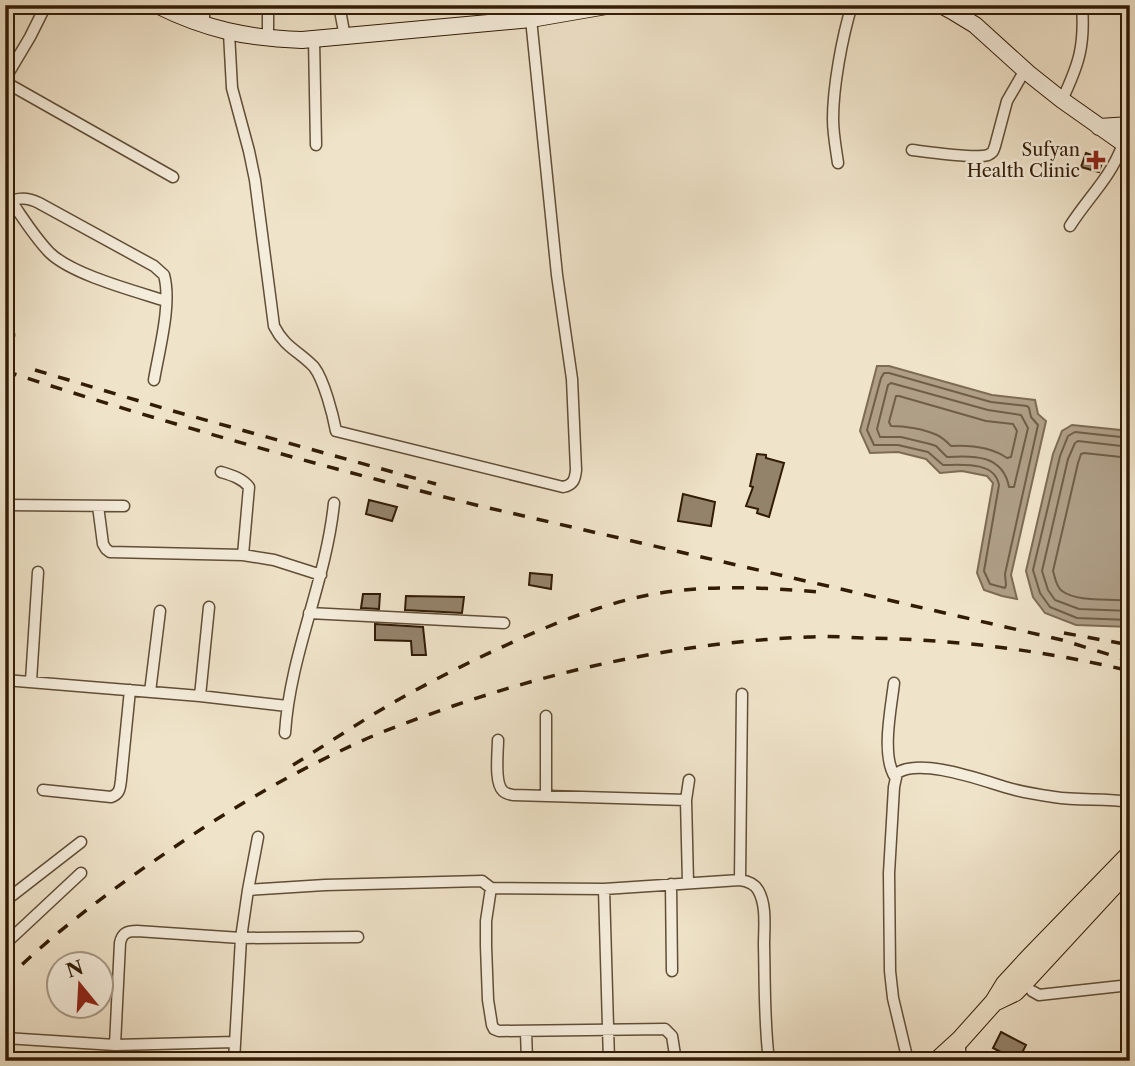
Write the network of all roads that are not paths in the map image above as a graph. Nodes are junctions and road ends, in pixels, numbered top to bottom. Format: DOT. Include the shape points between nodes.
graph roads {
  1 [pos="46,5"];
  2 [pos="157,5"];
  3 [pos="204,5"];
  4 [pos="268,5"];
  5 [pos="339,5"];
  6 [pos="612,5"];
  7 [pos="852,5"];
  8 [pos="941,5"];
  9 [pos="1082,5"];
  10 [pos="531,19"];
  11 [pos="204,26"];
  12 [pos="229,33"];
  13 [pos="345,37"];
  14 [pos="268,39"];
  15 [pos="314,39"];
  16 [pos="1025,70"];
  17 [pos="5,81"];
  18 [pos="1062,100"];
  19 [pos="1130,125"];
  20 [pos="1099,127"];
  21 [pos="316,145"];
  22 [pos="1126,146"];
  23 [pos="912,150"];
  24 [pos="838,163"];
  25 [pos="173,177"];
  26 [pos="8,203"];
  27 [pos="1070,226"];
  28 [pos="166,301"];
  29 [pos="154,380"];
  30 [pos="221,472"];
  31 [pos="334,503"];
  32 [pos="5,505"];
  33 [pos="98,506"];
  34 [pos="124,506"];
  35 [pos="243,555"];
  36 [pos="38,572"];
  37 [pos="321,575"];
  38 [pos="209,607"];
  39 [pos="160,611"];
  40 [pos="309,613"];
  41 [pos="504,623"];
  42 [pos="5,680"];
  43 [pos="31,681"];
  44 [pos="894,683"];
  45 [pos="130,690"];
  46 [pos="150,692"];
  47 [pos="742,694"];
  48 [pos="200,696"];
  49 [pos="287,706"];
  50 [pos="546,716"];
  51 [pos="285,733"];
  52 [pos="498,740"];
  53 [pos="895,777"];
  54 [pos="689,780"];
  55 [pos="43,790"];
  56 [pos="546,796"];
  57 [pos="686,800"];
  58 [pos="1130,802"];
  59 [pos="258,837"];
  60 [pos="80,842"];
  61 [pos="1130,854"];
  62 [pos="1130,868"];
  63 [pos="81,873"];
  64 [pos="740,880"];
  65 [pos="688,883"];
  66 [pos="671,884"];
  67 [pos="1130,885"];
  68 [pos="491,888"];
  69 [pos="604,889"];
  70 [pos="247,890"];
  71 [pos="5,901"];
  72 [pos="358,937"];
  73 [pos="241,938"];
  74 [pos="5,944"];
  75 [pos="1034,962"];
  76 [pos="673,971"];
  77 [pos="1130,985"];
  78 [pos="1027,988"];
  79 [pos="994,1002"];
  80 [pos="526,1031"];
  81 [pos="608,1031"];
  82 [pos="5,1038"];
  83 [pos="960,1040"];
  84 [pos="235,1042"];
  85 [pos="116,1045"];
  86 [pos="234,1061"];
  87 [pos="527,1061"];
  88 [pos="609,1061"];
  89 [pos="676,1061"];
  90 [pos="769,1061"];
  91 [pos="908,1061"];
  92 [pos="937,1061"];
  93 [pos="960,1061"];
  1 -- 17 [label="street"];
  2 -- 11 [label="main road"];
  3 -- 11 [label="street"];
  4 -- 14 [label="street"];
  5 -- 13 [label="street"];
  6 -- 10 [label="main road"];
  7 -- 24 [label="street" via="833,105"];
  8 -- 16 [label="main road" via="975,25"];
  9 -- 18 [label="street" via="1082,50"];
  10 -- 12 [label="street" via="572,379 576,470 573,482 563,487 336,431 315,369 274,327 255,180 232,88"];
  10 -- 13 [label="main road"];
  11 -- 12 [label="main road"];
  12 -- 14 [label="main road"];
  13 -- 15 [label="main road"];
  14 -- 15 [label="main road"];
  15 -- 21 [label="street"];
  16 -- 18 [label="main road"];
  16 -- 23 [label="street" via="1007,101 996,146 989,154"];
  17 -- 25 [label="street"];
  18 -- 20 [label="main road"];
  19 -- 20 [label="main road"];
  20 -- 22 [label="main road"];
  22 -- 27 [label="street"];
  26 -- 28 [label="street" via="58,260"];
  26 -- 28 [label="street" via="24,198 39,203 153,266 164,275"];
  28 -- 29 [label="street"];
  30 -- 35 [label="street" via="249,487"];
  31 -- 37 [label="street"];
  32 -- 33 [label="street"];
  33 -- 34 [label="street"];
  33 -- 35 [label="street" via="103,544 110,552"];
  35 -- 37 [label="street"];
  36 -- 43 [label="street"];
  37 -- 40 [label="street"];
  38 -- 48 [label="street"];
  39 -- 46 [label="street"];
  40 -- 41 [label="street"];
  40 -- 49 [label="street"];
  42 -- 43 [label="street"];
  43 -- 45 [label="street"];
  44 -- 53 [label="street" via="888,756"];
  45 -- 46 [label="street"];
  45 -- 55 [label="street" via="116,796"];
  46 -- 48 [label="street"];
  47 -- 64 [label="street"];
  48 -- 49 [label="street"];
  49 -- 51 [label="street"];
  50 -- 56 [label="street"];
  52 -- 56 [label="street" via="500,788 513,795"];
  53 -- 58 [label="street" via="909,768 939,770 1029,793"];
  53 -- 91 [label="street" via="889,873 890,971"];
  54 -- 57 [label="street"];
  56 -- 57 [label="street"];
  57 -- 65 [label="street"];
  59 -- 70 [label="street"];
  60 -- 71 [label="street"];
  61 -- 75 [label="main road"];
  62 -- 75 [label="main road" via="1066,939"];
  63 -- 74 [label="street"];
  64 -- 65 [label="street"];
  64 -- 90 [label="street" via="755,886 763,910"];
  65 -- 66 [label="street"];
  66 -- 69 [label="street"];
  66 -- 76 [label="street"];
  67 -- 78 [label="main road"];
  68 -- 69 [label="street"];
  68 -- 70 [label="street" via="482,881"];
  68 -- 80 [label="street" via="486,932 492,1025 499,1031"];
  69 -- 81 [label="street"];
  70 -- 73 [label="street"];
  72 -- 73 [label="street"];
  73 -- 84 [label="street"];
  73 -- 85 [label="street" via="125,933 120,943"];
  75 -- 78 [label="main road"];
  75 -- 79 [label="main road" via="1005,984"];
  77 -- 78 [label="street" via="1039,995"];
  78 -- 79 [label="main road"];
  79 -- 83 [label="main road"];
  80 -- 81 [label="street"];
  80 -- 87 [label="street"];
  81 -- 88 [label="street"];
  81 -- 89 [label="street" via="665,1029 672,1036"];
  82 -- 85 [label="street"];
  83 -- 92 [label="main road"];
  83 -- 93 [label="street"];
  84 -- 85 [label="street"];
  84 -- 86 [label="street"];
}
